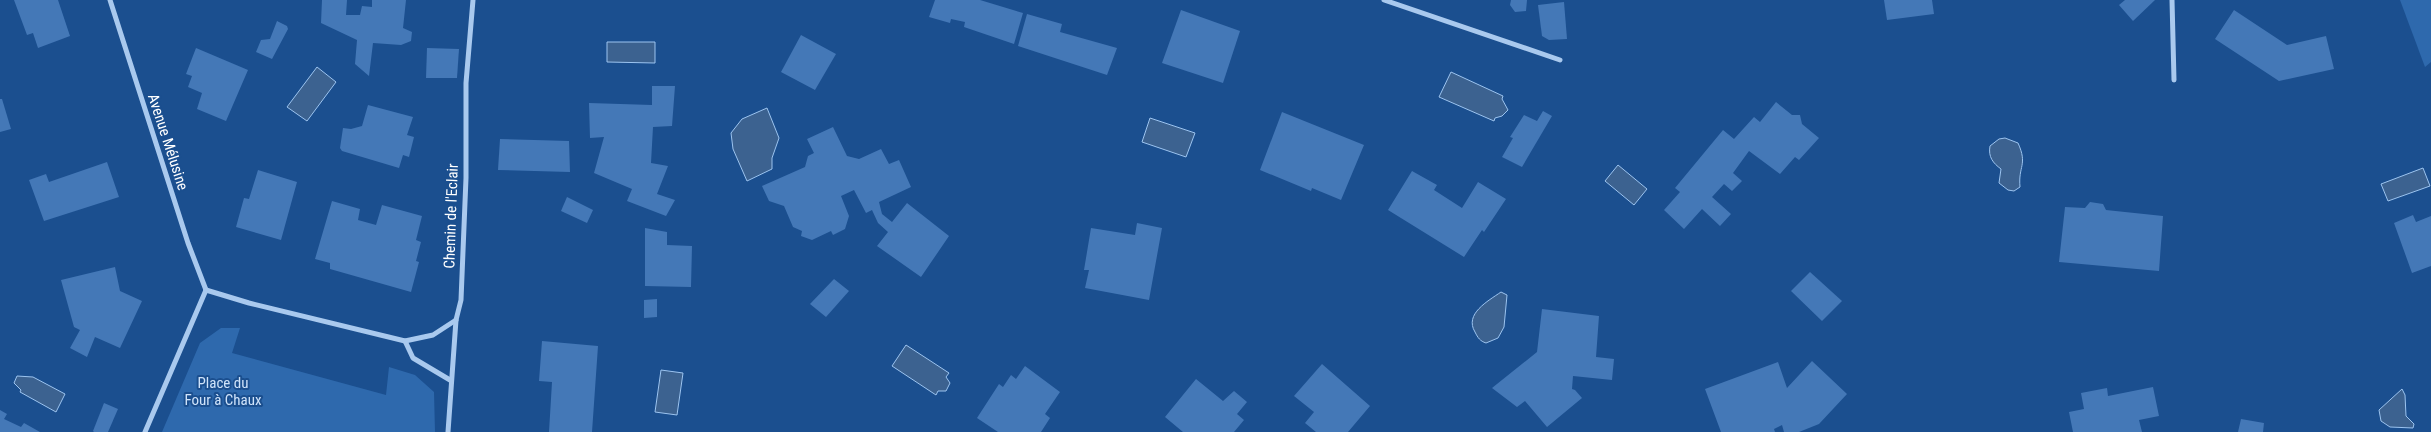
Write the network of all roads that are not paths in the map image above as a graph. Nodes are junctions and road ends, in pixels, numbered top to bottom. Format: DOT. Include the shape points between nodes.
graph roads {
  1 [pos="110,0"];
  2 [pos="473,0"];
  3 [pos="1384,0"];
  4 [pos="2172,0"];
  5 [pos="1560,60"];
  6 [pos="2174,80"];
  7 [pos="206,290"];
  8 [pos="456,320"];
  9 [pos="405,341"];
  10 [pos="450,380"];
  11 [pos="145,432"];
  12 [pos="448,432"];
  1 -- 7 [label="street, Avenue Mélusine" via="188,244"];
  2 -- 8 [label="street, Chemin de l'Eclair" via="466,83 461,300"];
  3 -- 5 [label="street"];
  4 -- 6 [label="street"];
  7 -- 9 [label="street" via="249,304"];
  7 -- 11 [label="street"];
  8 -- 9 [label="street" via="433,335"];
  8 -- 10 [label="street, Chemin de l'Eclair"];
  9 -- 10 [label="street" via="412,358"];
  10 -- 12 [label="street, Chemin de l'Eclair"];
}
